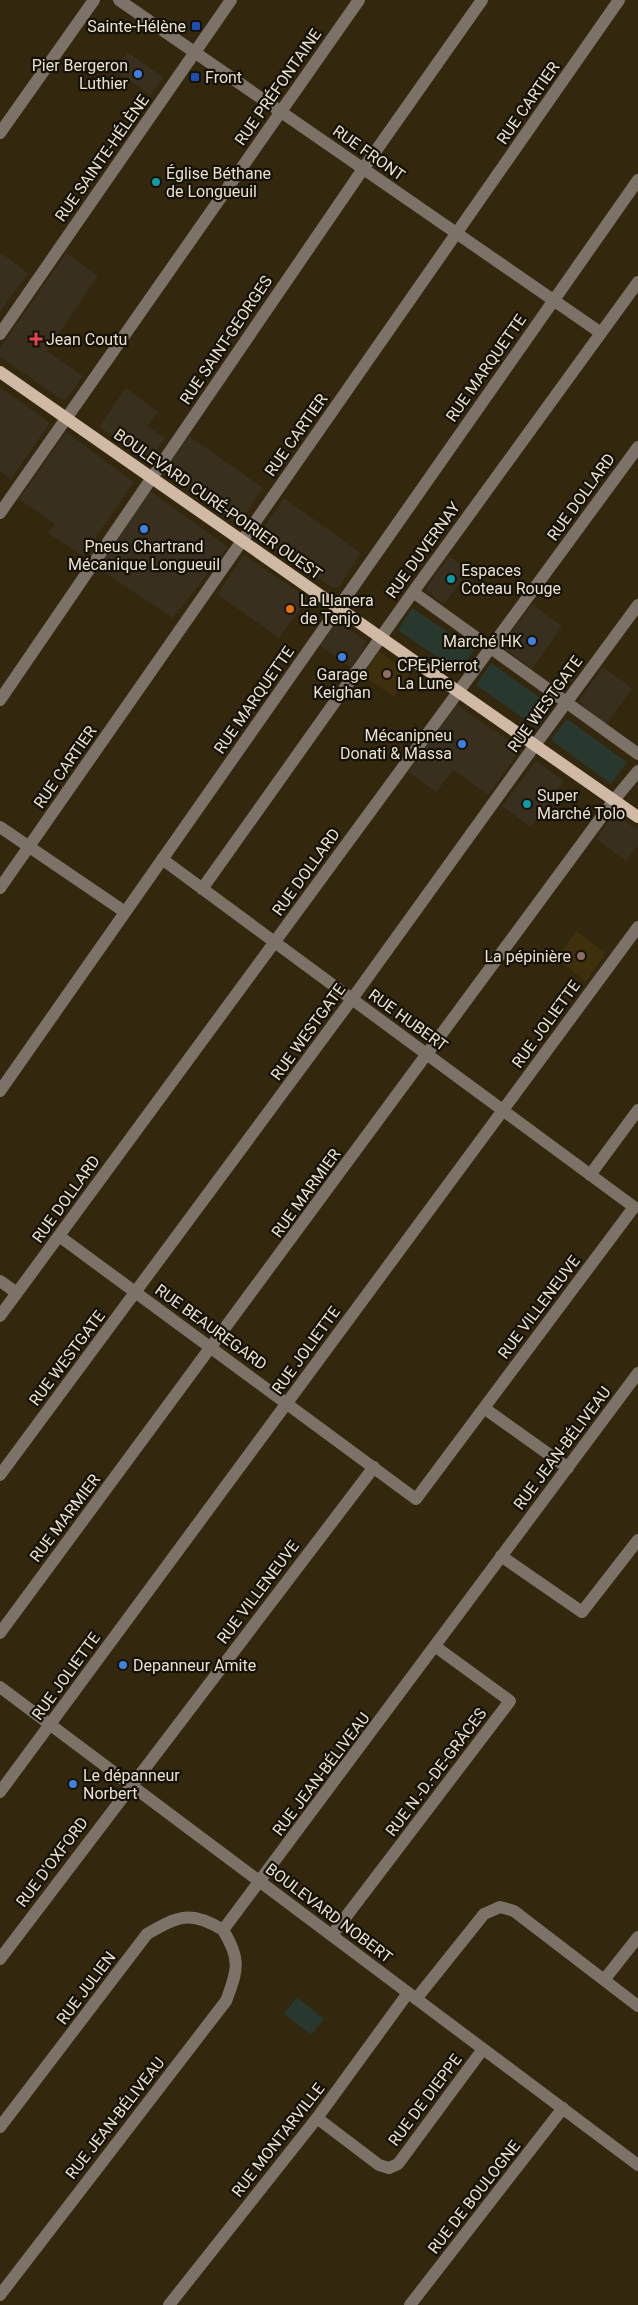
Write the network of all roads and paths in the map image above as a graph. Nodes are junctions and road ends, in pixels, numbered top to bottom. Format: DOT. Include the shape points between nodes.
graph roads {
  1 [pos="94,0"];
  2 [pos="119,0"];
  3 [pos="231,0"];
  4 [pos="359,0"];
  5 [pos="482,0"];
  6 [pos="619,0"];
  7 [pos="194,52"];
  8 [pos="281,112"];
  9 [pos="0,133"];
  10 [pos="363,169"];
  11 [pos="638,180"];
  12 [pos="456,233"];
  13 [pos="638,282"];
  14 [pos="634,296"];
  15 [pos="554,300"];
  16 [pos="0,334"];
  17 [pos="601,334"];
  18 [pos="0,372"];
  19 [pos="65,418"];
  20 [pos="638,447"];
  21 [pos="151,478"];
  22 [pos="0,513"];
  23 [pos="242,541"];
  24 [pos="413,592"];
  25 [pos="638,605"];
  26 [pos="338,608"];
  27 [pos="381,637"];
  28 [pos="491,648"];
  29 [pos="459,692"];
  30 [pos="0,700"];
  31 [pos="566,702"];
  32 [pos="535,745"];
  33 [pos="638,754"];
  34 [pos="638,771"];
  35 [pos="614,800"];
  36 [pos="638,817"];
  37 [pos="0,827"];
  38 [pos="29,847"];
  39 [pos="162,859"];
  40 [pos="0,888"];
  41 [pos="202,889"];
  42 [pos="125,912"];
  43 [pos="638,927"];
  44 [pos="275,942"];
  45 [pos="352,999"];
  46 [pos="428,1055"];
  47 [pos="0,1091"];
  48 [pos="503,1110"];
  49 [pos="638,1110"];
  50 [pos="590,1175"];
  51 [pos="634,1207"];
  52 [pos="59,1236"];
  53 [pos="0,1281"];
  54 [pos="136,1292"];
  55 [pos="17,1293"];
  56 [pos="0,1316"];
  57 [pos="212,1348"];
  58 [pos="638,1373"];
  59 [pos="287,1404"];
  60 [pos="484,1408"];
  61 [pos="374,1468"];
  62 [pos="568,1468"];
  63 [pos="0,1475"];
  64 [pos="416,1499"];
  65 [pos="638,1540"];
  66 [pos="501,1556"];
  67 [pos="0,1633"];
  68 [pos="436,1647"];
  69 [pos="0,1687"];
  70 [pos="51,1725"];
  71 [pos="131,1785"];
  72 [pos="0,1792"];
  73 [pos="260,1882"];
  74 [pos="224,1930"];
  75 [pos="332,1935"];
  76 [pos="638,1937"];
  77 [pos="0,1959"];
  78 [pos="604,1980"];
  79 [pos="412,1996"];
  80 [pos="638,2006"];
  81 [pos="484,2049"];
  82 [pos="562,2108"];
  83 [pos="316,2118"];
  84 [pos="0,2127"];
  85 [pos="638,2165"];
  86 [pos="0,2295"];
  87 [pos="169,2305"];
  88 [pos="410,2305"];
  1 -- 9 [label="street"];
  2 -- 7 [label="street, RUE FRONT"];
  3 -- 7 [label="street, RUE SAINTE-HÉLÈNE"];
  4 -- 8 [label="street, RUE PRÉFONTAINE"];
  5 -- 10 [label="street, RUE SAINT-GEORGES"];
  6 -- 12 [label="street, RUE CARTIER"];
  7 -- 8 [label="street, RUE FRONT"];
  7 -- 16 [label="street, RUE SAINTE-HÉLÈNE"];
  8 -- 10 [label="street, RUE FRONT"];
  8 -- 19 [label="street, RUE PRÉFONTAINE"];
  10 -- 12 [label="street, RUE FRONT"];
  10 -- 21 [label="street, RUE SAINT-GEORGES"];
  11 -- 15 [label="street, RUE MARQUETTE"];
  12 -- 15 [label="street, RUE FRONT"];
  12 -- 23 [label="street, RUE CARTIER"];
  13 -- 14 [label="street, RUE DUVERNAY"];
  14 -- 17 [label="street, RUE DUVERNAY"];
  15 -- 17 [label="street, RUE FRONT"];
  15 -- 26 [label="street, RUE MARQUETTE"];
  17 -- 24 [label="street, RUE DUVERNAY"];
  18 -- 19 [label="main road, BOULEVARD CURÉ-POIRIER OUEST"];
  19 -- 21 [label="main road, BOULEVARD CURÉ-POIRIER OUEST"];
  19 -- 22 [label="street, RUE PRÉFONTAINE"];
  20 -- 28 [label="street, RUE DOLLARD"];
  21 -- 23 [label="main road, BOULEVARD CURÉ-POIRIER OUEST"];
  21 -- 30 [label="street, RUE SAINT-GEORGES"];
  23 -- 26 [label="main road, BOULEVARD CURÉ-POIRIER OUEST"];
  23 -- 38 [label="street, RUE CARTIER"];
  24 -- 27 [label="street, RUE DUVERNAY"];
  24 -- 28 [label="street"];
  25 -- 31 [label="street, RUE WESTGATE"];
  26 -- 27 [label="main road, BOULEVARD CURÉ-POIRIER OUEST"];
  26 -- 39 [label="street, RUE MARQUETTE"];
  27 -- 29 [label="main road, BOULEVARD CURÉ-POIRIER OUEST"];
  27 -- 41 [label="street, RUE DUVERNAY"];
  28 -- 29 [label="street, RUE DOLLARD"];
  28 -- 31 [label="street"];
  29 -- 32 [label="main road, BOULEVARD CURÉ-POIRIER OUEST"];
  29 -- 44 [label="street, RUE DOLLARD"];
  31 -- 32 [label="street, RUE WESTGATE"];
  31 -- 33 [label="street"];
  32 -- 35 [label="main road, BOULEVARD CURÉ-POIRIER OUEST"];
  32 -- 45 [label="street, RUE WESTGATE"];
  34 -- 35 [label="street, RUE MARMIER"];
  35 -- 36 [label="main road, BOULEVARD CURÉ-POIRIER OUEST"];
  35 -- 46 [label="street, RUE MARMIER"];
  37 -- 38 [label="street"];
  38 -- 40 [label="street, RUE CARTIER"];
  38 -- 42 [label="street"];
  39 -- 41 [label="street, RUE HUBERT"];
  39 -- 42 [label="street, RUE MARQUETTE"];
  41 -- 44 [label="street, RUE HUBERT"];
  42 -- 47 [label="street, RUE MARQUETTE"];
  43 -- 48 [label="street, RUE JOLIETTE"];
  44 -- 45 [label="street, RUE HUBERT"];
  44 -- 52 [label="street, RUE DOLLARD"];
  45 -- 46 [label="street, RUE HUBERT"];
  45 -- 54 [label="street, RUE WESTGATE"];
  46 -- 48 [label="street, RUE HUBERT"];
  46 -- 57 [label="street, RUE MARMIER"];
  48 -- 50 [label="street, RUE HUBERT"];
  48 -- 59 [label="street, RUE JOLIETTE"];
  49 -- 50 [label="street"];
  50 -- 51 [label="street, RUE HUBERT"];
  51 -- 60 [label="street, RUE VILLENEUVE"];
  52 -- 54 [label="street, RUE BEAUREGARD"];
  52 -- 55 [label="street, RUE DOLLARD"];
  53 -- 55 [label="street"];
  54 -- 57 [label="street, RUE BEAUREGARD"];
  54 -- 63 [label="street, RUE WESTGATE"];
  55 -- 56 [label="street, RUE DOLLARD"];
  57 -- 59 [label="street, RUE BEAUREGARD"];
  57 -- 67 [label="street, RUE MARMIER"];
  58 -- 62 [label="street, RUE JEAN-BÉLIVEAU"];
  59 -- 61 [label="street, RUE BEAUREGARD"];
  59 -- 70 [label="street, RUE JOLIETTE"];
  60 -- 62 [label="street"];
  60 -- 64 [label="street, RUE VILLENEUVE"];
  61 -- 64 [label="street, RUE BEAUREGARD"];
  61 -- 71 [label="street, RUE VILLENEUVE"];
  62 -- 66 [label="street, RUE JEAN-BÉLIVEAU"];
  65 -- 66 [label="street" via="582,1612"];
  66 -- 68 [label="street, RUE JEAN-BÉLIVEAU"];
  68 -- 73 [label="street, RUE JEAN-BÉLIVEAU"];
  68 -- 75 [label="street, RUE N.-D.-DE-GRÂCES" via="510,1701"];
  69 -- 70 [label="street, BOULEVARD NOBERT"];
  70 -- 71 [label="street, BOULEVARD NOBERT"];
  70 -- 72 [label="street, RUE JOLIETTE"];
  71 -- 73 [label="street, BOULEVARD NOBERT"];
  71 -- 77 [label="street, RUE D'OXFORD"];
  73 -- 74 [label="street, RUE JEAN-BÉLIVEAU"];
  73 -- 75 [label="street, BOULEVARD NOBERT"];
  74 -- 84 [label="street, RUE JULIEN" via="208,1920 192,1917 173,1919 147,1934"];
  74 -- 86 [label="street, RUE JEAN-BÉLIVEAU" via="235,1949 235,1977 226,2001"];
  75 -- 79 [label="street, BOULEVARD NOBERT"];
  76 -- 78 [label="street"];
  78 -- 79 [label="street, RUE MONTARVILLE" via="514,1910 500,1907 484,1914"];
  78 -- 80 [label="street, RUE MONTARVILLE"];
  79 -- 81 [label="street, BOULEVARD NOBERT"];
  79 -- 83 [label="street, RUE MONTARVILLE"];
  81 -- 82 [label="street, BOULEVARD NOBERT"];
  81 -- 83 [label="street, RUE DE DIEPPE" via="398,2164 389,2168 379,2165"];
  82 -- 85 [label="street, BOULEVARD NOBERT"];
  82 -- 88 [label="street, RUE DE BOULOGNE"];
  83 -- 87 [label="street, RUE MONTARVILLE"];
}
